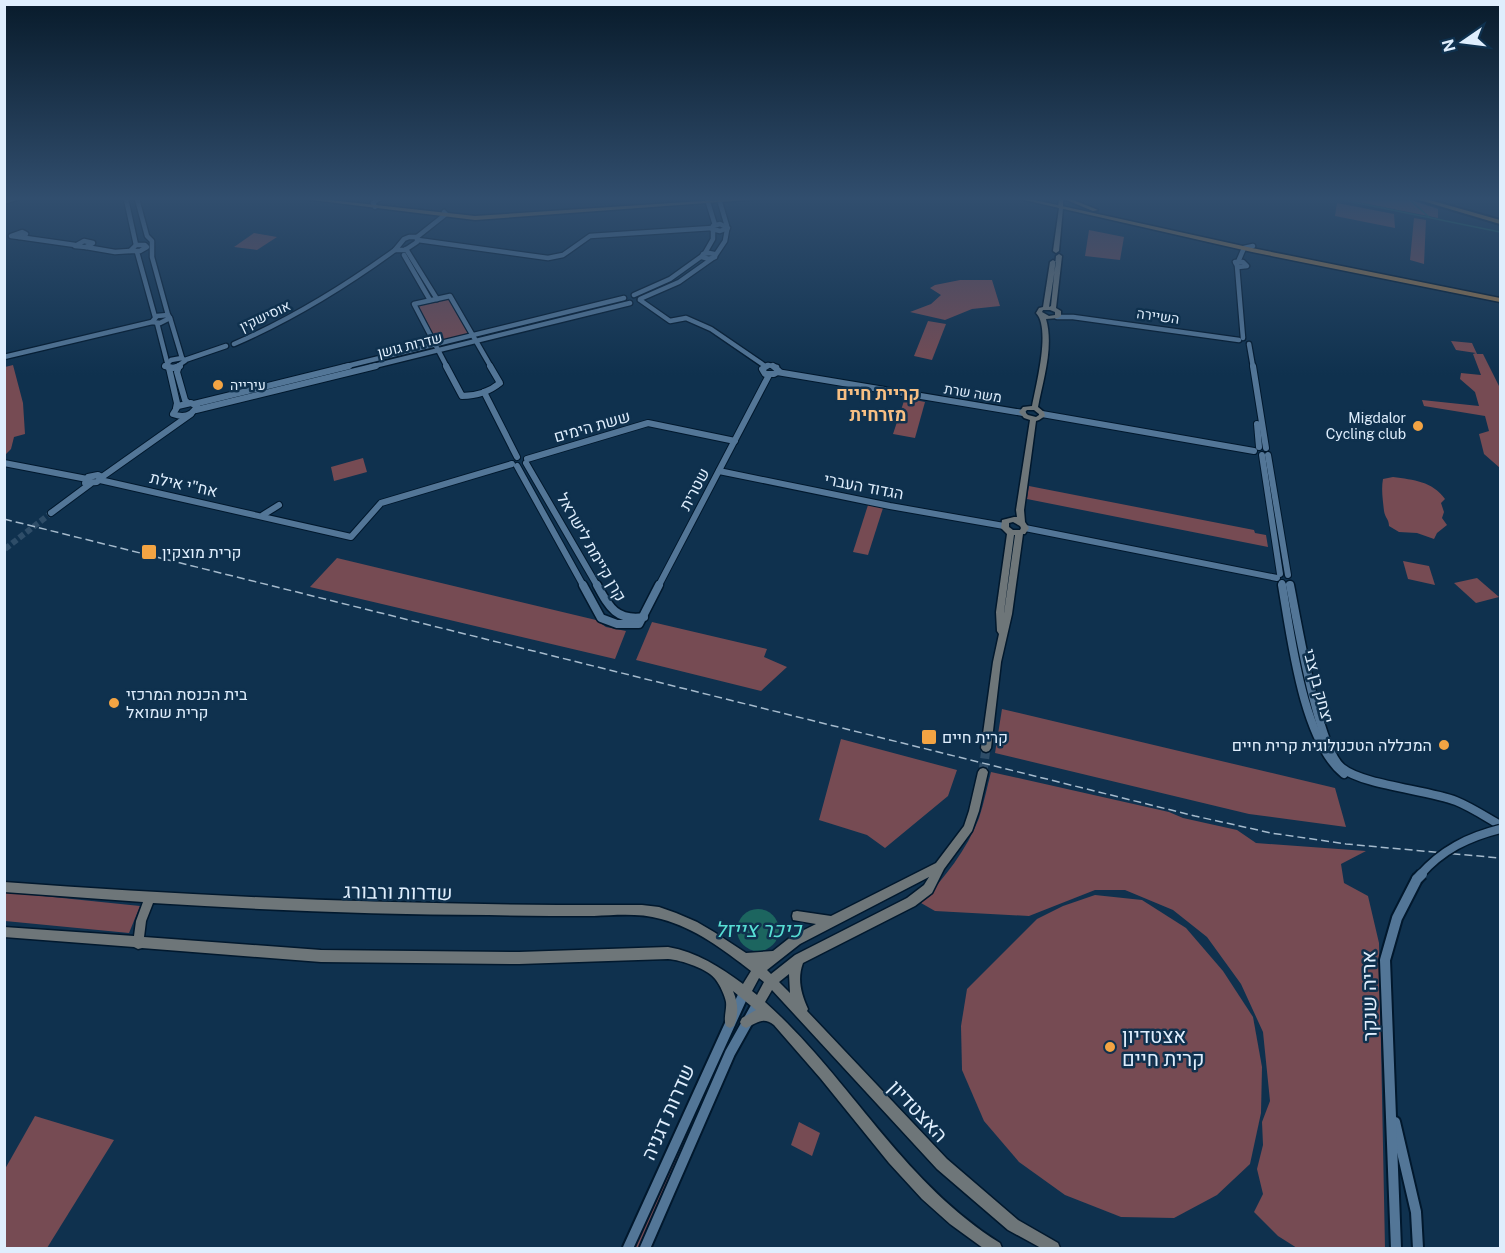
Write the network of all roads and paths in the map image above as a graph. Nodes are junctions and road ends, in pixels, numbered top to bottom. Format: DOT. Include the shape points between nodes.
graph roads {
  1 [pos="139,257"];
  2 [pos="152,257"];
  3 [pos="384,257"];
  4 [pos="408,257"];
  5 [pos="409,257"];
  6 [pos="700,257"];
  7 [pos="714,257"];
  8 [pos="1057,257"];
  9 [pos="1240,257"];
  10 [pos="1247,257"];
  11 [pos="1298,257"];
  12 [pos="1302,257"];
  13 [pos="1237,264"];
  14 [pos="1245,266"];
  15 [pos="634,295"];
  16 [pos="624,298"];
  17 [pos="1500,298"];
  18 [pos="437,299"];
  19 [pos="430,300"];
  20 [pos="636,301"];
  21 [pos="1053,313"];
  22 [pos="550,316"];
  23 [pos="169,317"];
  24 [pos="155,321"];
  25 [pos="554,322"];
  26 [pos="1046,325"];
  27 [pos="473,335"];
  28 [pos="1244,340"];
  29 [pos="477,341"];
  30 [pos="435,344"];
  31 [pos="438,351"];
  32 [pos="4,357"];
  33 [pos="183,359"];
  34 [pos="168,365"];
  35 [pos="179,366"];
  36 [pos="356,367"];
  37 [pos="763,367"];
  38 [pos="778,371"];
  39 [pos="769,375"];
  40 [pos="484,392"];
  41 [pos="192,408"];
  42 [pos="1035,408"];
  43 [pos="1023,411"];
  44 [pos="175,412"];
  45 [pos="1042,414"];
  46 [pos="1033,419"];
  47 [pos="735,441"];
  48 [pos="139,451"];
  49 [pos="1262,451"];
  50 [pos="517,457"];
  51 [pos="526,461"];
  52 [pos="4,463"];
  53 [pos="514,465"];
  54 [pos="719,471"];
  55 [pos="99,477"];
  56 [pos="87,482"];
  57 [pos="279,505"];
  58 [pos="51,513"];
  59 [pos="263,515"];
  60 [pos="1004,526"];
  61 [pos="1018,527"];
  62 [pos="351,537"];
  63 [pos="1283,579"];
  64 [pos="644,617"];
  65 [pos="986,748"];
  66 [pos="983,772"];
  67 [pos="1500,827"];
  68 [pos="940,866"];
  69 [pos="4,887"];
  70 [pos="150,898"];
  71 [pos="833,921"];
  72 [pos="4,932"];
  73 [pos="796,940"];
  74 [pos="138,944"];
  75 [pos="774,956"];
  76 [pos="744,959"];
  77 [pos="799,959"];
  78 [pos="758,970"];
  79 [pos="719,974"];
  80 [pos="771,981"];
  81 [pos="745,991"];
  82 [pos="758,1003"];
  83 [pos="773,1017"];
  84 [pos="807,1018"];
  85 [pos="730,1022"];
  86 [pos="746,1022"];
  87 [pos="1392,1112"];
  88 [pos="628,1248"];
  89 [pos="645,1248"];
  90 [pos="995,1248"];
  91 [pos="1053,1248"];
  92 [pos="1396,1248"];
  93 [pos="1419,1248"];
  1 -- 24 [label="street"];
  2 -- 23 [label="street"];
  3 -- 33 [label="street, אוסישקין" via="318,303 270,329"];
  4 -- 19 [label="street"];
  5 -- 18 [label="street"];
  6 -- 15 [label="street" via="670,279"];
  7 -- 20 [label="street, שדרות גושן" via="685,279"];
  8 -- 21 [label="main road"];
  9 -- 13 [label="street, יצחק בן צבי"];
  10 -- 14 [label="street, יצחק בן צבי"];
  11 -- 17 [label="highway"];
  12 -- 17 [label="highway"];
  13 -- 14 [label="street"];
  13 -- 28 [label="street, יצחק בן צבי"];
  14 -- 28 [label="street, יצחק בן צבי"];
  15 -- 16 [label="street, שדרות גושן"];
  15 -- 20 [label="street"];
  16 -- 20 [label="street" via="625,302"];
  16 -- 22 [label="street, שדרות גושן"];
  18 -- 19 [label="street"];
  18 -- 27 [label="street" via="450,296"];
  19 -- 30 [label="street" via="414,304"];
  20 -- 25 [label="street, שדרות גושן"];
  20 -- 37 [label="street" via="669,324 691,320 707,328"];
  21 -- 26 [label="main road"];
  21 -- 26 [label="main road" via="1042,316"];
  21 -- 28 [label="street, השיירה"];
  22 -- 25 [label="street"];
  22 -- 27 [label="street, שדרות גושן"];
  23 -- 24 [label="street"];
  23 -- 33 [label="street"];
  24 -- 32 [label="street"];
  24 -- 34 [label="street"];
  25 -- 29 [label="street, שדרות גושן"];
  26 -- 42 [label="main road"];
  27 -- 29 [label="street"];
  27 -- 30 [label="street, שדרות גושן"];
  28 -- 49 [label="street, יצחק בן צבי"];
  29 -- 31 [label="street, שדרות גושן"];
  29 -- 40 [label="street" via="500,383"];
  30 -- 31 [label="street"];
  30 -- 36 [label="street, שדרות גושן"];
  31 -- 36 [label="street, שדרות גושן"];
  31 -- 40 [label="street" via="462,396"];
  33 -- 34 [label="street, אוסישקין"];
  33 -- 35 [label="street"];
  34 -- 35 [label="street"];
  34 -- 44 [label="street" via="177,403"];
  35 -- 41 [label="street" via="177,372 185,400"];
  36 -- 41 [label="street, שדרות גושן"];
  37 -- 38 [label="street, משה שרת" via="773,365"];
  37 -- 39 [label="street" via="763,373"];
  38 -- 39 [label="street"];
  38 -- 43 [label="street, משה שרת"];
  39 -- 47 [label="street, שטרית"];
  40 -- 50 [label="street"];
  41 -- 44 [label="street"];
  41 -- 44 [label="street"];
  41 -- 48 [label="street" via="154,443"];
  42 -- 43 [label="main road"];
  42 -- 45 [label="main road"];
  43 -- 46 [label="main road"];
  44 -- 48 [label="street" via="171,423"];
  45 -- 46 [label="main road"];
  45 -- 49 [label="street"];
  46 -- 61 [label="main road"];
  47 -- 51 [label="street, ששת הימים" via="648,423"];
  47 -- 54 [label="street, שטרית"];
  48 -- 55 [label="street"];
  49 -- 63 [label="street, יצחק בן צבי"];
  50 -- 51 [label="street, ששת הימים"];
  50 -- 53 [label="street" via="513,459"];
  51 -- 53 [label="street, ששת הימים"];
  51 -- 64 [label="street, קרן קיימת לישראל" via="611,610 633,620"];
  52 -- 56 [label="street"];
  53 -- 62 [label="street, ששת הימים" via="381,503"];
  53 -- 64 [label="street, קרן קיימת לישראל" via="601,618 630,626 641,623"];
  54 -- 60 [label="street, הגדוד העברי"];
  54 -- 64 [label="street, שטרית"];
  55 -- 56 [label="street"];
  55 -- 59 [label="street, אח\"י אילת"];
  56 -- 58 [label="street"];
  57 -- 59 [label="street"];
  59 -- 62 [label="street, אח\"י אילת"];
  60 -- 61 [label="main road"];
  60 -- 61 [label="main road" via="1005,522"];
  61 -- 63 [label="street"];
  61 -- 65 [label="main road"];
  63 -- 67 [label="street, יצחק בן צבי" via="1303,691 1321,747 1333,768 1456,801"];
  66 -- 68 [label="main road" via="968,828"];
  67 -- 87 [label="street, אריה שנקר, bridge" via="1449,848 1417,879 1390,933 1385,960"];
  68 -- 71 [label="main road"];
  68 -- 77 [label="main road" via="936,878 921,895"];
  69 -- 70 [label="main road, שדרות ורבורג"];
  70 -- 74 [label="main road"];
  70 -- 76 [label="main road, שדרות ורבורג" via="446,911 656,911 690,925"];
  71 -- 73 [label="main road"];
  71 -- 73 [label="main road" via="799,917 801,931"];
  72 -- 74 [label="main road"];
  73 -- 75 [label="main road"];
  74 -- 79 [label="main road" via="321,956 519,958 668,953 690,957"];
  75 -- 76 [label="main road"];
  75 -- 78 [label="main road"];
  76 -- 78 [label="main road, שדרות ורבורג"];
  77 -- 80 [label="main road"];
  77 -- 84 [label="main road" via="794,970 795,987"];
  78 -- 80 [label="main road, שדרות ורבורג"];
  78 -- 81 [label="main road"];
  79 -- 81 [label="main road"];
  79 -- 85 [label="main road" via="730,995"];
  80 -- 82 [label="main road"];
  80 -- 84 [label="main road, האצטדיון"];
  81 -- 82 [label="main road"];
  81 -- 85 [label="street, שדרות דגניה"];
  82 -- 83 [label="main road"];
  82 -- 86 [label="street, שדרות דגניה"];
  83 -- 86 [label="main road" via="760,1014"];
  83 -- 90 [label="main road" via="800,1043 918,1185 966,1229"];
  84 -- 91 [label="main road, האצטדיון" via="942,1164 1013,1225"];
  85 -- 88 [label="street, שדרות דגניה"];
  86 -- 89 [label="street, שדרות דגניה"];
  87 -- 92 [label="street, אריה שנקר"];
  87 -- 93 [label="street, אריה שנקר" via="1416,1212"];
}
